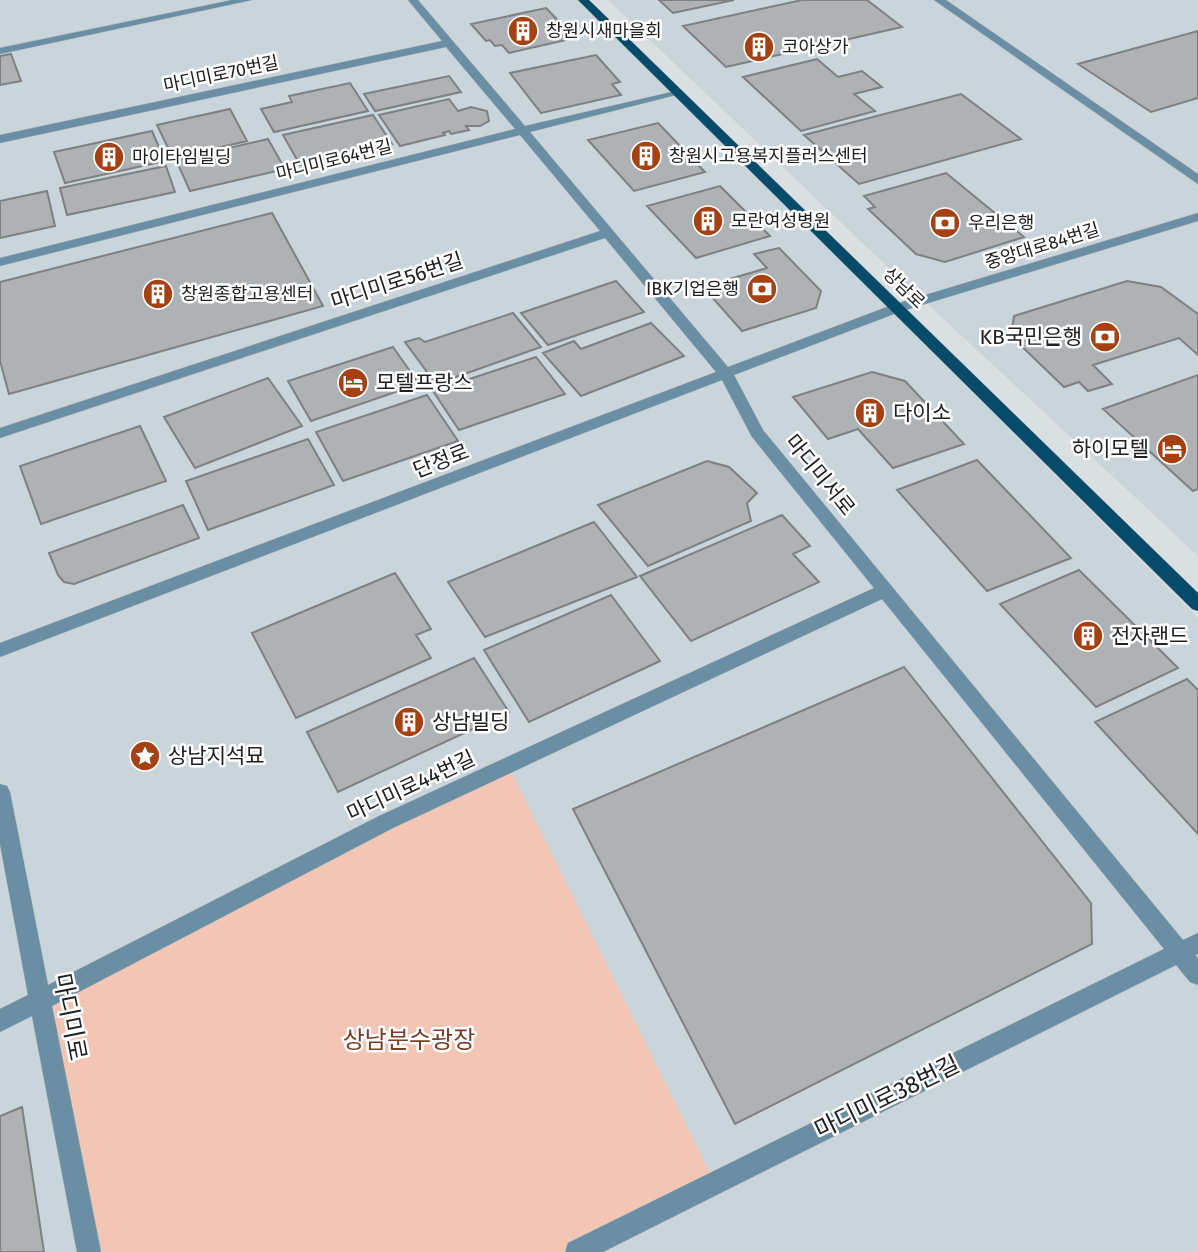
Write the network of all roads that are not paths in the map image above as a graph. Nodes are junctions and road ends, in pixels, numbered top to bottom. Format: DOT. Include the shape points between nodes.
graph roads {
  1 [pos="247,0"];
  2 [pos="412,0"];
  3 [pos="583,0"];
  4 [pos="939,0"];
  5 [pos="449,43"];
  6 [pos="0,51"];
  7 [pos="677,92"];
  8 [pos="522,131"];
  9 [pos="0,139"];
  10 [pos="1198,180"];
  11 [pos="1198,217"];
  12 [pos="608,233"];
  13 [pos="0,262"];
  14 [pos="897,308"];
  15 [pos="727,374"];
  16 [pos="0,433"];
  17 [pos="884,591"];
  18 [pos="1198,604"];
  19 [pos="0,650"];
  20 [pos="0,792"];
  21 [pos="1189,948"];
  22 [pos="1198,975"];
  23 [pos="41,1002"];
  24 [pos="0,1021"];
  25 [pos="89,1252"];
  26 [pos="577,1252"];
  1 -- 6 [label="street"];
  2 -- 5 [label="street, 마디미서로"];
  3 -- 7 [label="main road, 상남로"];
  4 -- 10 [label="street"];
  5 -- 8 [label="street, 마디미서로"];
  5 -- 9 [label="street, 마디미로70번길"];
  7 -- 8 [label="street, 마디미로64번길"];
  7 -- 14 [label="main road, 상남로"];
  8 -- 12 [label="street, 마디미서로"];
  8 -- 13 [label="street, 마디미로64번길"];
  11 -- 14 [label="street, 중앙대로84번길"];
  12 -- 15 [label="street, 마디미서로"];
  12 -- 16 [label="street, 마디미로56번길"];
  14 -- 15 [label="street, 단정로"];
  14 -- 18 [label="main road, 상남로"];
  15 -- 17 [label="street, 마디미서로" via="757,433"];
  15 -- 19 [label="street, 단정로"];
  17 -- 21 [label="street, 마디미서로"];
  17 -- 23 [label="street, 마디미로44번길" via="386,822"];
  20 -- 23 [label="street, 마디미로"];
  21 -- 22 [label="street, 마디미서로"];
  21 -- 26 [label="street, 마디미로38번길"];
  23 -- 24 [label="street, 마디미로44번길"];
  23 -- 25 [label="street, 마디미로"];
}
